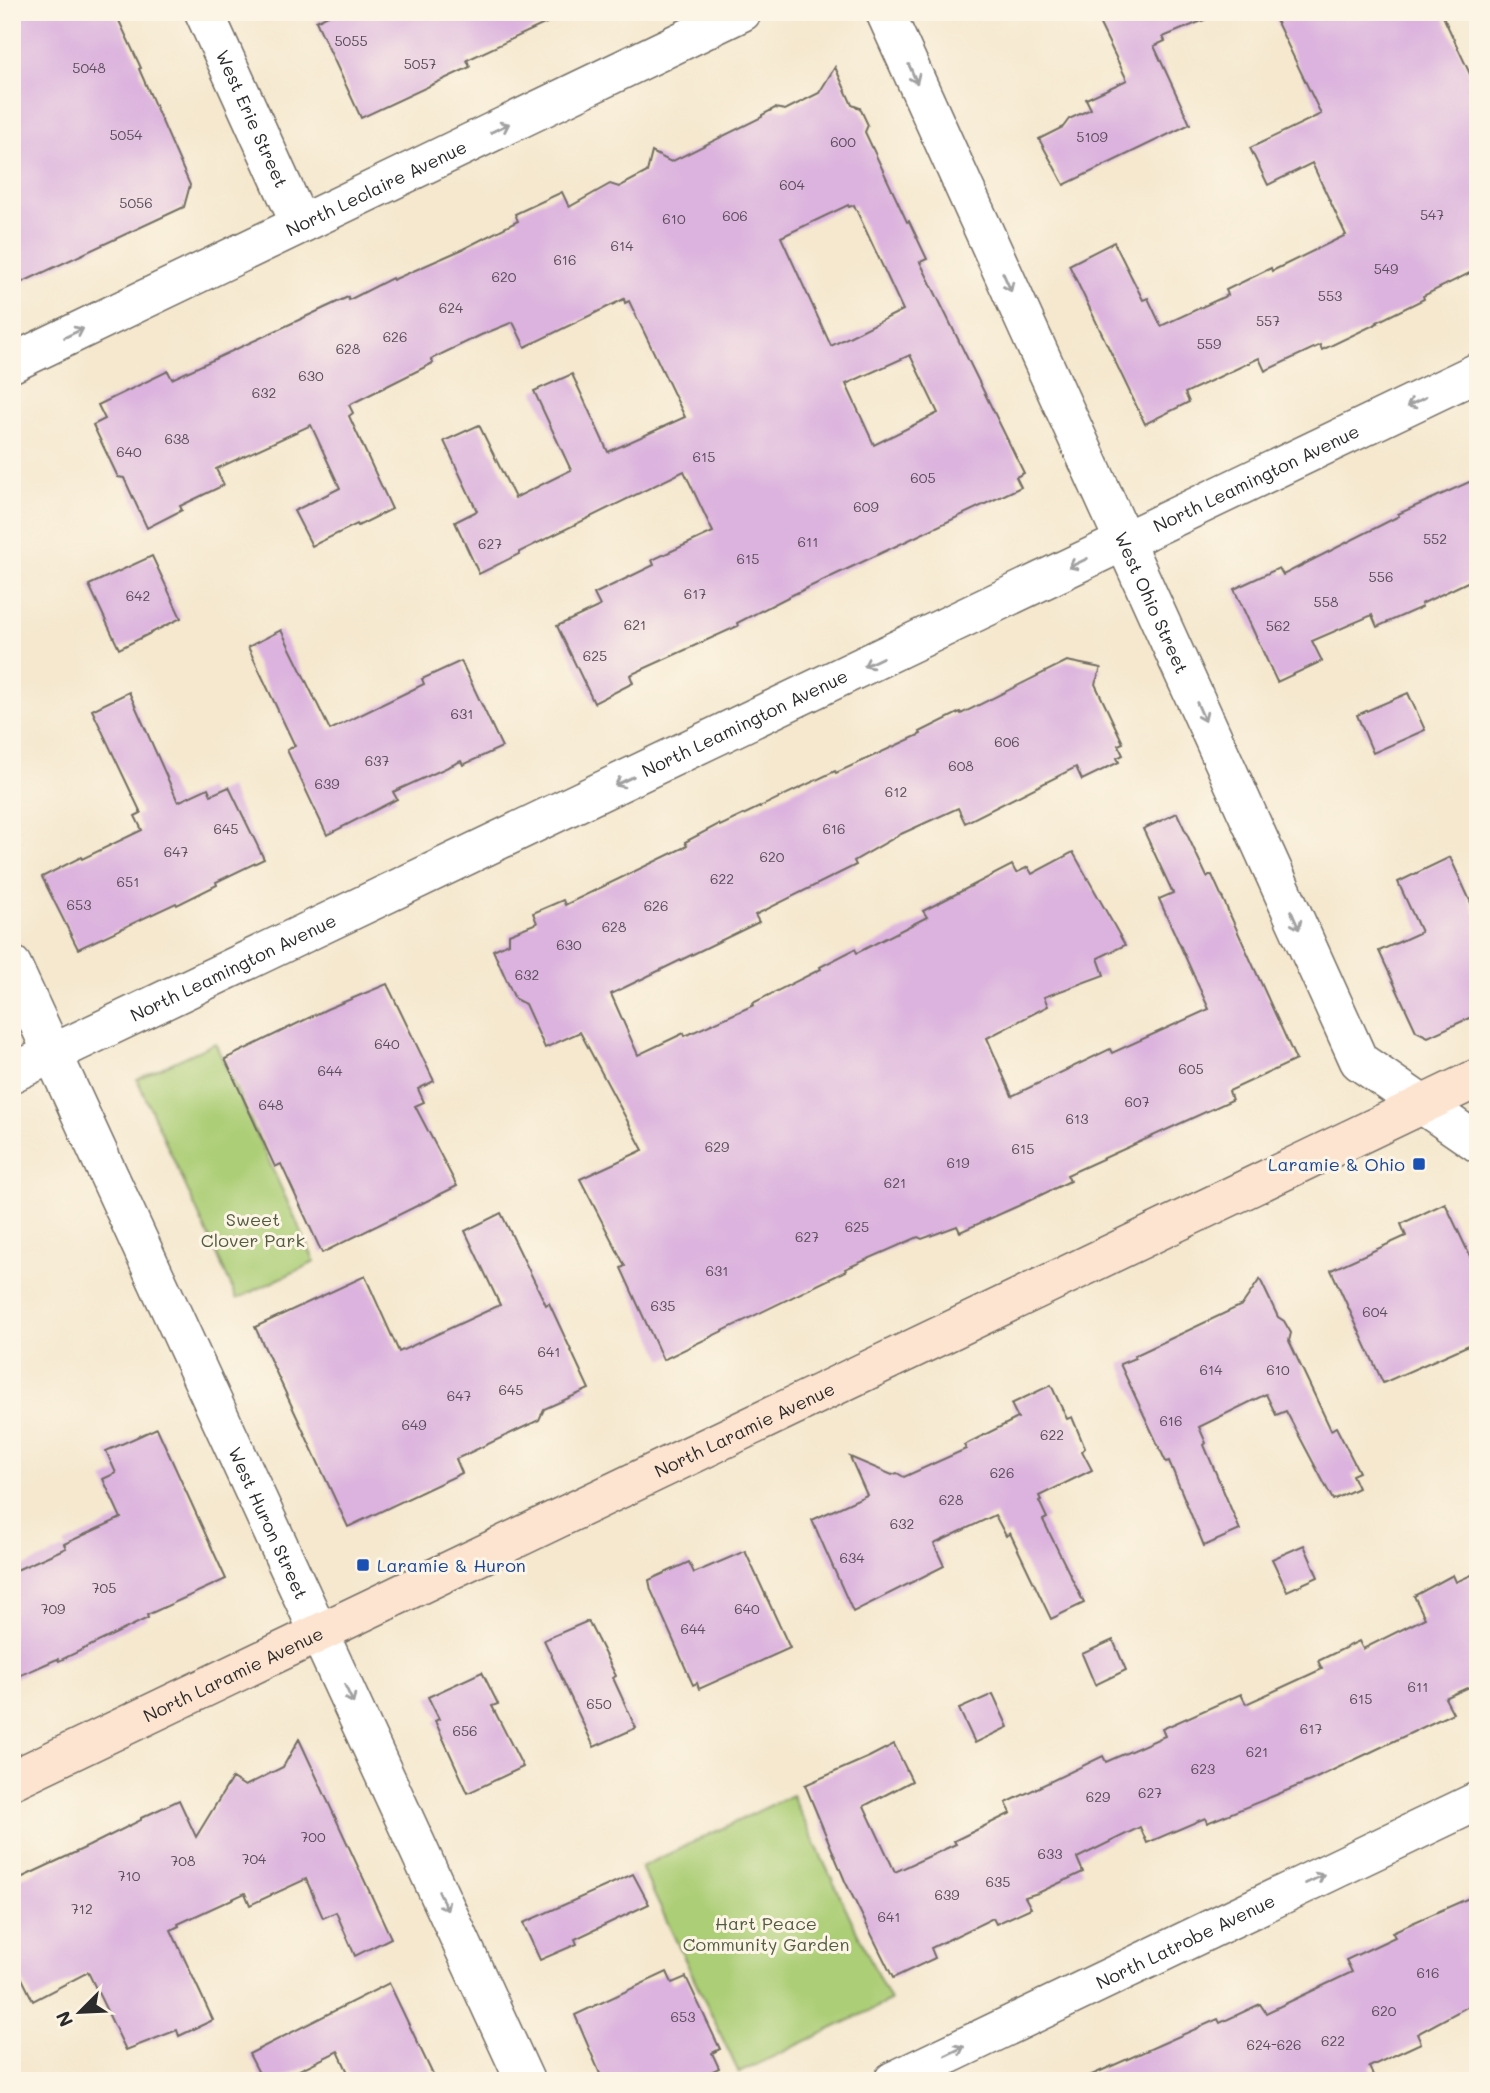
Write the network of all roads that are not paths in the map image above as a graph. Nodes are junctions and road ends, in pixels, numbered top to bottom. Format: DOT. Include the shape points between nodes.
graph roads {
  1 [pos="204,12"];
  2 [pos="741,12"];
  3 [pos="885,12"];
  4 [pos="300,224"];
  5 [pos="12,363"];
  6 [pos="1478,372"];
  7 [pos="1125,541"];
  8 [pos="12,965"];
  9 [pos="53,1054"];
  10 [pos="12,1073"];
  11 [pos="1478,1078"];
  12 [pos="1422,1105"];
  13 [pos="1478,1143"];
  14 [pos="320,1632"];
  15 [pos="12,1780"];
  16 [pos="1478,1801"];
  17 [pos="525,2081"];
  18 [pos="893,2081"];
  1 -- 4 [label="street, West Erie Street"];
  4 -- 2 [label="street, North Leclaire Avenue, one-way"];
  3 -- 7 [label="street, West Ohio Street, one-way"];
  5 -- 4 [label="street, North Leclaire Avenue, one-way"];
  6 -- 7 [label="street, North Leamington Avenue, one-way"];
  7 -- 9 [label="street, North Leamington Avenue, one-way"];
  7 -- 12 [label="street, West Ohio Street, one-way" via="1359,1061"];
  8 -- 9 [label="street, West Huron Street"];
  9 -- 10 [label="street, North Leamington Avenue"];
  9 -- 14 [label="street, West Huron Street"];
  11 -- 12 [label="street, North Laramie Avenue"];
  12 -- 13 [label="street, West Ohio Street"];
  12 -- 14 [label="street, North Laramie Avenue"];
  14 -- 15 [label="street, North Laramie Avenue"];
  14 -- 17 [label="street, West Huron Street, one-way"];
  18 -- 16 [label="street, North Latrobe Avenue, one-way"];
}
